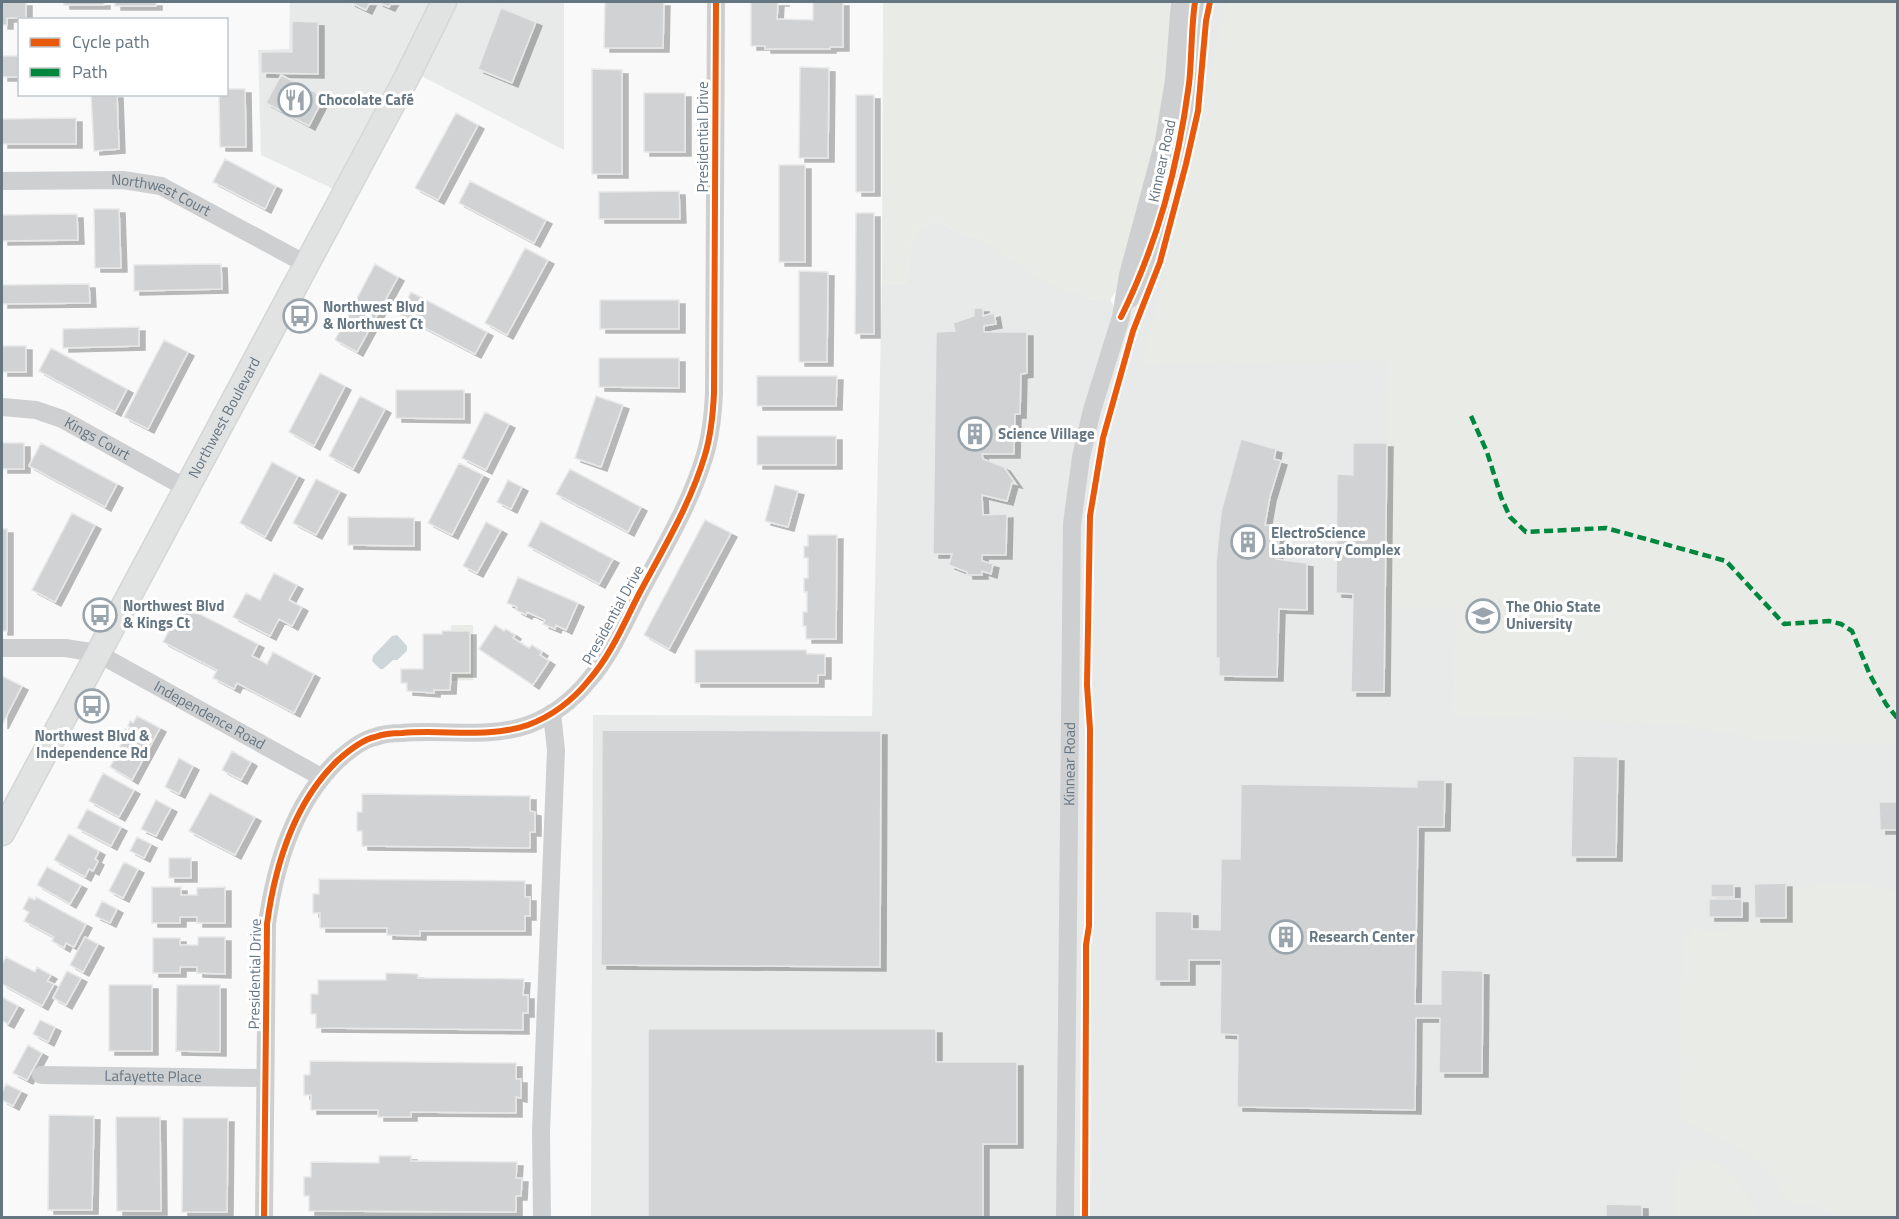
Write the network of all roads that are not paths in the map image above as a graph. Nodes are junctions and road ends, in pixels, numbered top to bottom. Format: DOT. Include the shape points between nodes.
graph roads {
  1 [pos="444,2"];
  2 [pos="716,2"];
  3 [pos="1180,2"];
  4 [pos="1195,2"];
  5 [pos="2,181"];
  6 [pos="306,264"];
  7 [pos="1121,317"];
  8 [pos="2,406"];
  9 [pos="186,488"];
  10 [pos="2,648"];
  11 [pos="97,653"];
  12 [pos="552,713"];
  13 [pos="321,777"];
  14 [pos="2,833"];
  15 [pos="41,1075"];
  16 [pos="265,1078"];
  17 [pos="264,1218"];
  18 [pos="542,1218"];
  19 [pos="1065,1218"];
  1 -- 6 [label="main road, Northwest Boulevard"];
  2 -- 12 [label="street, Presidential Drive" via="716,362 706,453 683,511 605,658 590,680"];
  3 -- 7 [label="street, Kinnear Road" via="1164,141 1128,274"];
  4 -- 7 [label="street, Kinnear Road" via="1179,149 1161,220"];
  5 -- 6 [label="street, Northwest Court" via="123,180 161,186"];
  6 -- 9 [label="main road, Northwest Boulevard"];
  7 -- 19 [label="street, Kinnear Road" via="1089,422 1072,524"];
  8 -- 9 [label="street, Kings Court" via="36,410 62,420"];
  9 -- 11 [label="main road, Northwest Boulevard"];
  10 -- 11 [label="street" via="65,648"];
  11 -- 13 [label="street, Independence Road"];
  11 -- 14 [label="main road, Northwest Boulevard"];
  12 -- 13 [label="street, Presidential Drive" via="508,730 373,737 347,752"];
  12 -- 18 [label="street" via="556,750 541,1132"];
  13 -- 16 [label="street, Presidential Drive" via="303,805 279,860 271,890"];
  15 -- 16 [label="street, Lafayette Place"];
  16 -- 17 [label="street, Presidential Drive"];
}
